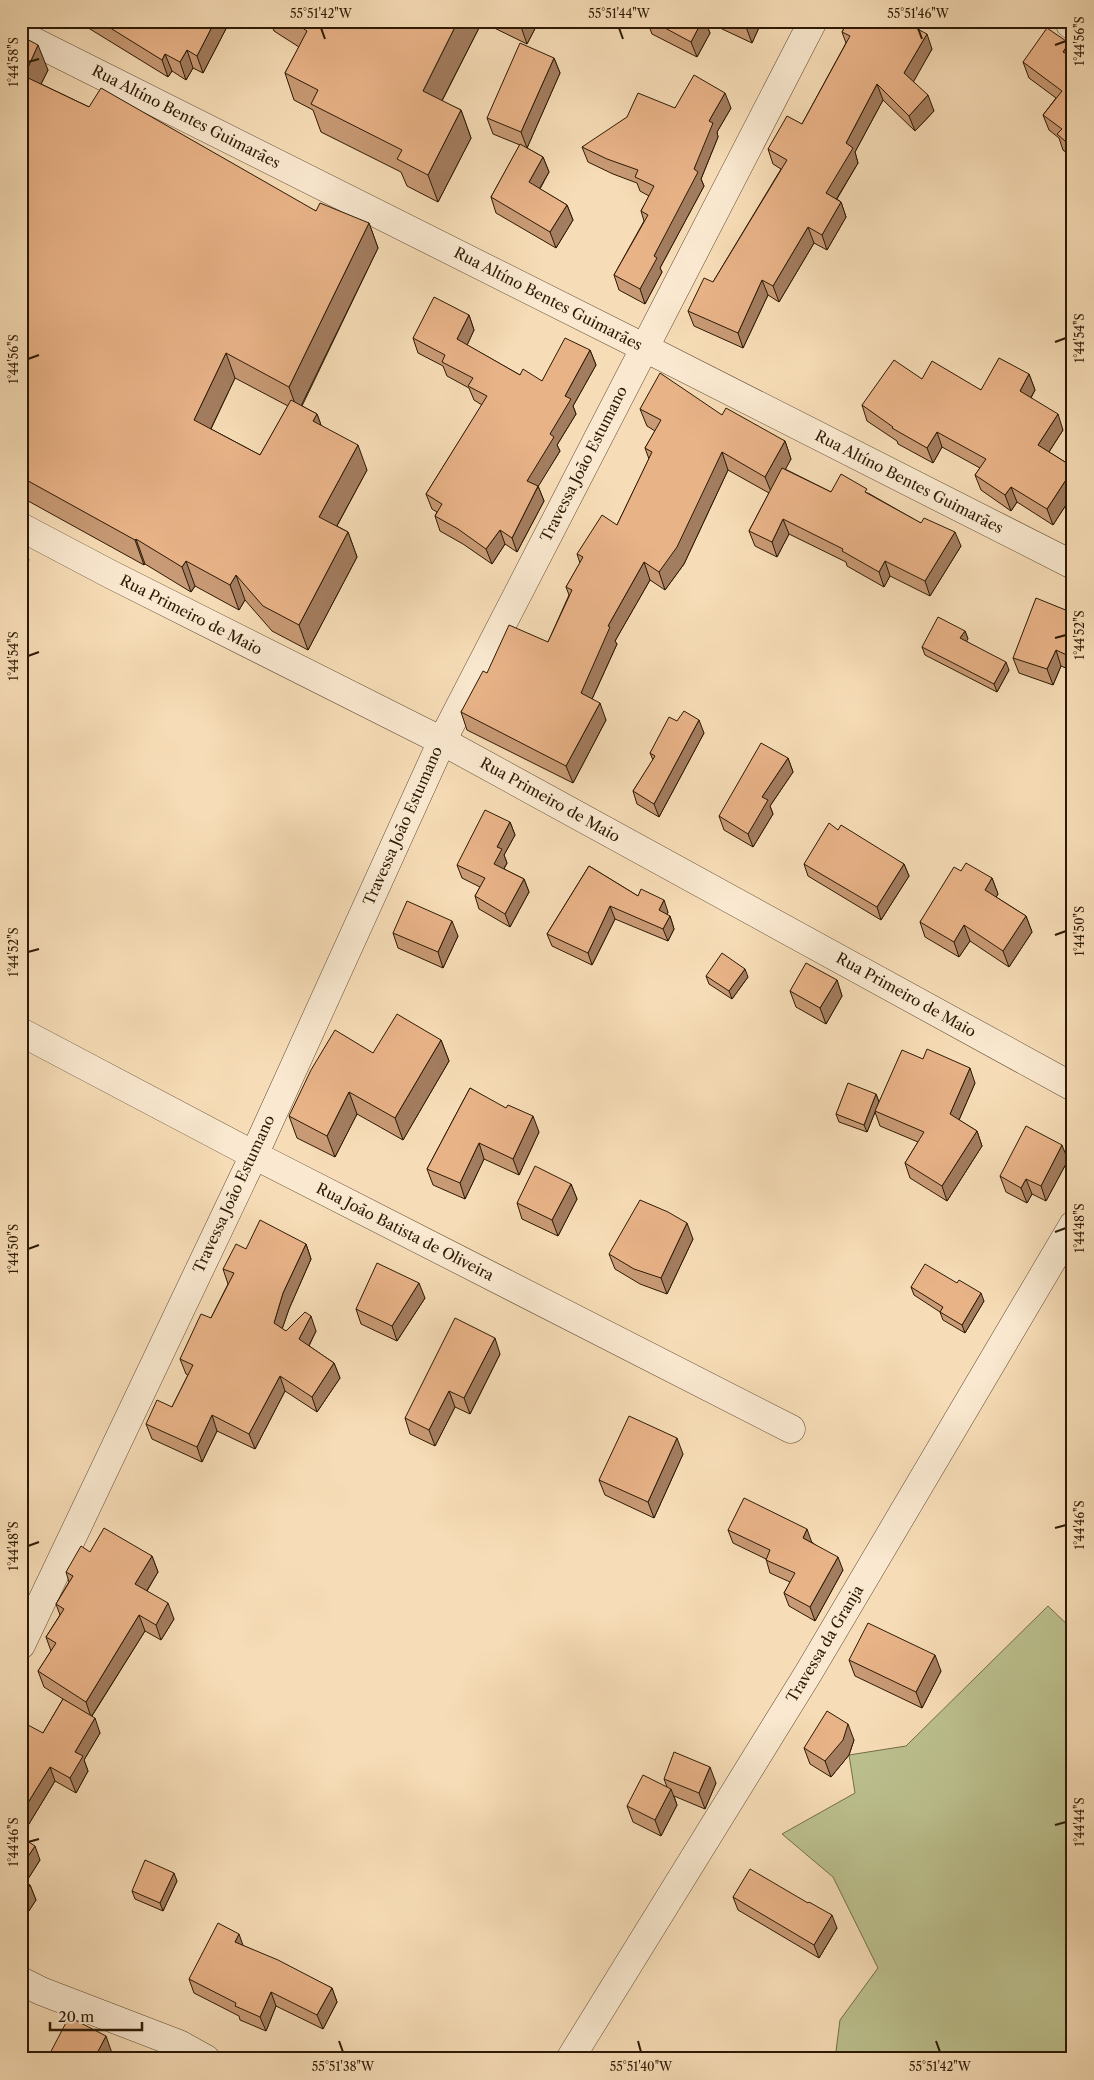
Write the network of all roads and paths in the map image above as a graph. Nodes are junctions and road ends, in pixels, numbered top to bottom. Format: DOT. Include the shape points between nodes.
graph roads {
  1 [pos="813,21"];
  2 [pos="21,35"];
  3 [pos="645,348"];
  4 [pos="21,527"];
  5 [pos="1073,565"];
  6 [pos="442,741"];
  7 [pos="21,1032"];
  8 [pos="1073,1087"];
  9 [pos="254,1155"];
  10 [pos="1073,1225"];
  11 [pos="791,1429"];
  12 [pos="24,1634"];
  13 [pos="21,1981"];
  14 [pos="206,2059"];
  15 [pos="570,2059"];
  1 -- 3 [label="street, Travessa João Estumano"];
  2 -- 3 [label="street, Rua Altíno Bentes Guimarães"];
  3 -- 5 [label="street, Rua Altíno Bentes Guimarães"];
  3 -- 6 [label="street, Travessa João Estumano"];
  4 -- 6 [label="street, Rua Primeiro de Maio"];
  6 -- 8 [label="street, Rua Primeiro de Maio"];
  6 -- 9 [label="street, Travessa João Estumano"];
  7 -- 9 [label="street, Rua João Batista de Oliveira"];
  9 -- 11 [label="street, Rua João Batista de Oliveira"];
  9 -- 12 [label="street, Travessa João Estumano"];
  10 -- 15 [label="street, Travessa da Granja" via="809,1672"];
  13 -- 14 [label="street" via="179,2044"];
}
